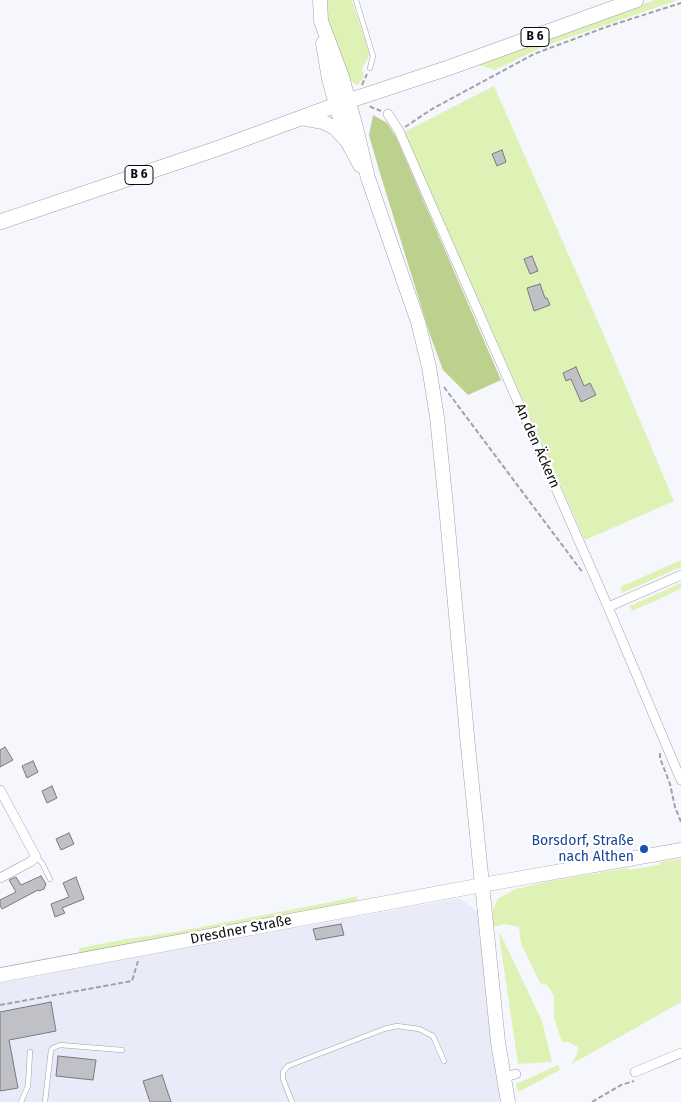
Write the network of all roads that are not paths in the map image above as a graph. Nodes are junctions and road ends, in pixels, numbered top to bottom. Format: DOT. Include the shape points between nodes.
graph roads {
  1 [pos="320,0"];
  2 [pos="356,0"];
  3 [pos="636,0"];
  4 [pos="370,68"];
  5 [pos="342,103"];
  6 [pos="388,114"];
  7 [pos="302,118"];
  8 [pos="346,139"];
  9 [pos="368,178"];
  10 [pos="0,222"];
  11 [pos="681,575"];
  12 [pos="608,606"];
  13 [pos="681,780"];
  14 [pos="0,790"];
  15 [pos="681,850"];
  16 [pos="36,857"];
  17 [pos="0,878"];
  18 [pos="50,879"];
  19 [pos="482,885"];
  20 [pos="0,975"];
  21 [pos="122,1050"];
  22 [pos="30,1052"];
  23 [pos="681,1053"];
  24 [pos="444,1061"];
  25 [pos="641,1072"];
  26 [pos="21,1102"];
  27 [pos="45,1102"];
  28 [pos="292,1102"];
  29 [pos="508,1102"];
  1 -- 5 [label="main road" via="328,72"];
  2 -- 4 [label="lane" via="373,56"];
  3 -- 5 [label="main road, B 6"];
  5 -- 7 [label="main road, B 6"];
  5 -- 8 [label="main road"];
  5 -- 9 [label="main road"];
  6 -- 12 [label="street, An den Äckern" via="399,131"];
  7 -- 8 [label="main road" via="323,122"];
  7 -- 10 [label="main road, B 6"];
  8 -- 9 [label="main road"];
  9 -- 19 [label="main road" via="418,322 429,367 438,426"];
  11 -- 12 [label="street"];
  12 -- 13 [label="street, An den Äckern"];
  14 -- 16 [label="street"];
  15 -- 19 [label="main road, Dresdner Straße"];
  16 -- 17 [label="street"];
  16 -- 18 [label="lane"];
  19 -- 20 [label="main road, Dresdner Straße"];
  19 -- 29 [label="main road" via="498,1042 510,1076"];
  21 -- 27 [label="lane" via="60,1045 53,1048"];
  22 -- 26 [label="lane" via="28,1086"];
  23 -- 25 [label="street"];
  24 -- 28 [label="lane" via="433,1036 419,1029 397,1026 384,1029 288,1066 283,1072 283,1079"];
}
